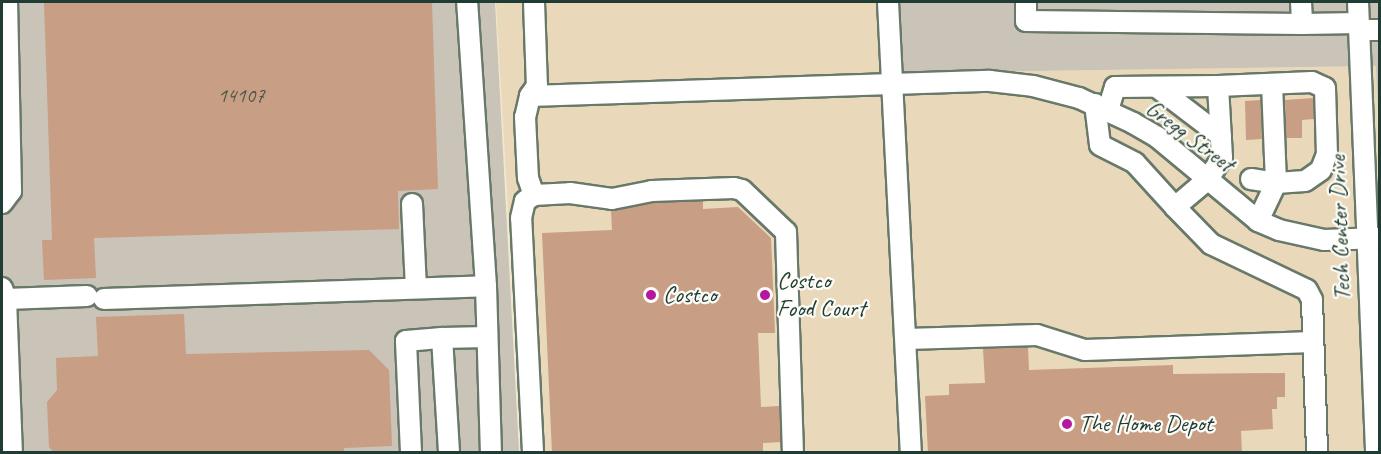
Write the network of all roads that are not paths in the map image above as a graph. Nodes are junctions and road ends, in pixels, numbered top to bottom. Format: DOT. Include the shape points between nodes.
graph roads {
  1 [pos="7,2"];
  2 [pos="467,2"];
  3 [pos="525,2"];
  4 [pos="534,2"];
  5 [pos="888,2"];
  6 [pos="1026,2"];
  7 [pos="1301,2"];
  8 [pos="1358,2"];
  9 [pos="1302,24"];
  10 [pos="1359,27"];
  11 [pos="1380,30"];
  12 [pos="5,56"];
  13 [pos="891,84"];
  14 [pos="1272,84"];
  15 [pos="1218,86"];
  16 [pos="1158,88"];
  17 [pos="530,96"];
  18 [pos="1101,107"];
  19 [pos="1221,136"];
  20 [pos="1251,178"];
  21 [pos="1207,180"];
  22 [pos="1276,183"];
  23 [pos="534,195"];
  24 [pos="2,203"];
  25 [pos="412,204"];
  26 [pos="1175,207"];
  27 [pos="1258,220"];
  28 [pos="1372,238"];
  29 [pos="486,286"];
  30 [pos="416,288"];
  31 [pos="3,296"];
  32 [pos="487,337"];
  33 [pos="441,338"];
  34 [pos="907,339"];
  35 [pos="1313,342"];
  36 [pos="1375,360"];
  37 [pos="12,453"];
  38 [pos="411,453"];
  39 [pos="449,453"];
  40 [pos="491,453"];
  41 [pos="533,453"];
  42 [pos="793,453"];
  43 [pos="911,453"];
  44 [pos="1317,453"];
  45 [pos="1376,453"];
  1 -- 12 [label="street"];
  2 -- 29 [label="street"];
  3 -- 17 [label="street"];
  4 -- 17 [label="street" via="537,86"];
  5 -- 13 [label="street"];
  6 -- 9 [label="street" via="1026,21"];
  7 -- 9 [label="street"];
  8 -- 10 [label="street, Tech Center Drive"];
  9 -- 10 [label="street"];
  10 -- 11 [label="street"];
  10 -- 28 [label="street, Tech Center Drive"];
  12 -- 24 [label="street" via="11,190"];
  13 -- 17 [label="street, Gregg Street"];
  13 -- 18 [label="street, Gregg Street" via="1014,83"];
  13 -- 34 [label="street" via="902,208"];
  14 -- 15 [label="street"];
  14 -- 22 [label="street"];
  14 -- 22 [label="street" via="1312,82 1325,88 1327,154 1321,170 1305,181"];
  15 -- 16 [label="street"];
  15 -- 19 [label="street"];
  16 -- 18 [label="street" via="1115,87"];
  16 -- 19 [label="street"];
  17 -- 23 [label="street" via="525,117 528,178"];
  18 -- 21 [label="street, Gregg Street" via="1157,137"];
  18 -- 26 [label="street" via="1100,145 1135,163"];
  19 -- 21 [label="street" via="1222,158"];
  20 -- 22 [label="street"];
  21 -- 26 [label="street"];
  21 -- 27 [label="street, Gregg Street"];
  22 -- 27 [label="street"];
  23 -- 41 [label="street" via="525,201 521,218"];
  23 -- 42 [label="street" via="570,193 612,199 652,191 740,188 784,229"];
  25 -- 30 [label="street"];
  26 -- 35 [label="street" via="1211,244 1307,290 1312,300"];
  27 -- 28 [label="street, Gregg Street" via="1300,237"];
  28 -- 36 [label="street, Tech Center Drive"];
  29 -- 30 [label="street"];
  29 -- 32 [label="street"];
  30 -- 31 [label="street"];
  31 -- 37 [label="street"];
  32 -- 33 [label="street"];
  32 -- 40 [label="street"];
  33 -- 38 [label="street" via="406,341"];
  33 -- 39 [label="street"];
  34 -- 35 [label="street" via="1037,335 1085,350"];
  34 -- 43 [label="street"];
  35 -- 44 [label="street"];
  36 -- 45 [label="street, Tech Center Drive"];
}
